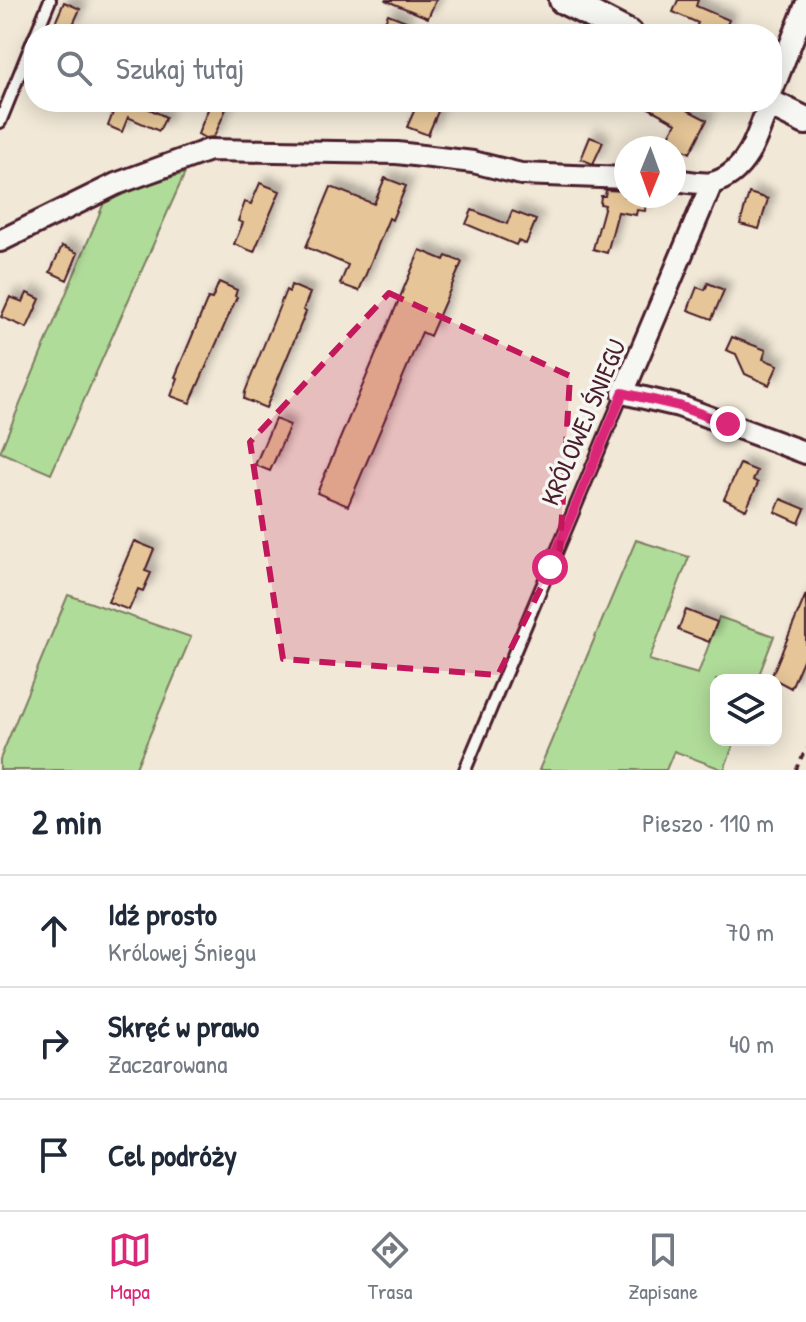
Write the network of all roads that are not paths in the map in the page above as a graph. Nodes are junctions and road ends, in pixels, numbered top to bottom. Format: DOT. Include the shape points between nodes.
graph roads {
  1 [pos="50,0"];
  2 [pos="563,0"];
  3 [pos="806,5"];
  4 [pos="40,24"];
  5 [pos="610,24"];
  6 [pos="24,63"];
  7 [pos="782,66"];
  8 [pos="782,109"];
  9 [pos="764,112"];
  10 [pos="806,121"];
  11 [pos="0,122"];
  12 [pos="614,178"];
  13 [pos="686,181"];
  14 [pos="712,183"];
  15 [pos="0,241"];
  16 [pos="623,393"];
  17 [pos="806,453"];
  18 [pos="465,770"];
  1 -- 4 [label="lane"];
  2 -- 5 [label="main road"];
  3 -- 7 [label="street"];
  6 -- 11 [label="lane"];
  8 -- 10 [label="main road"];
  9 -- 14 [label="street" via="749,154 735,171"];
  12 -- 15 [label="street" via="521,174 397,153 209,150 116,184"];
  13 -- 14 [label="street"];
  14 -- 16 [label="street, KRÓLOWEJ ŚNIEGU"];
  16 -- 17 [label="street" via="679,406"];
  16 -- 18 [label="lane, KRÓLOWEJ ŚNIEGU"];
}
